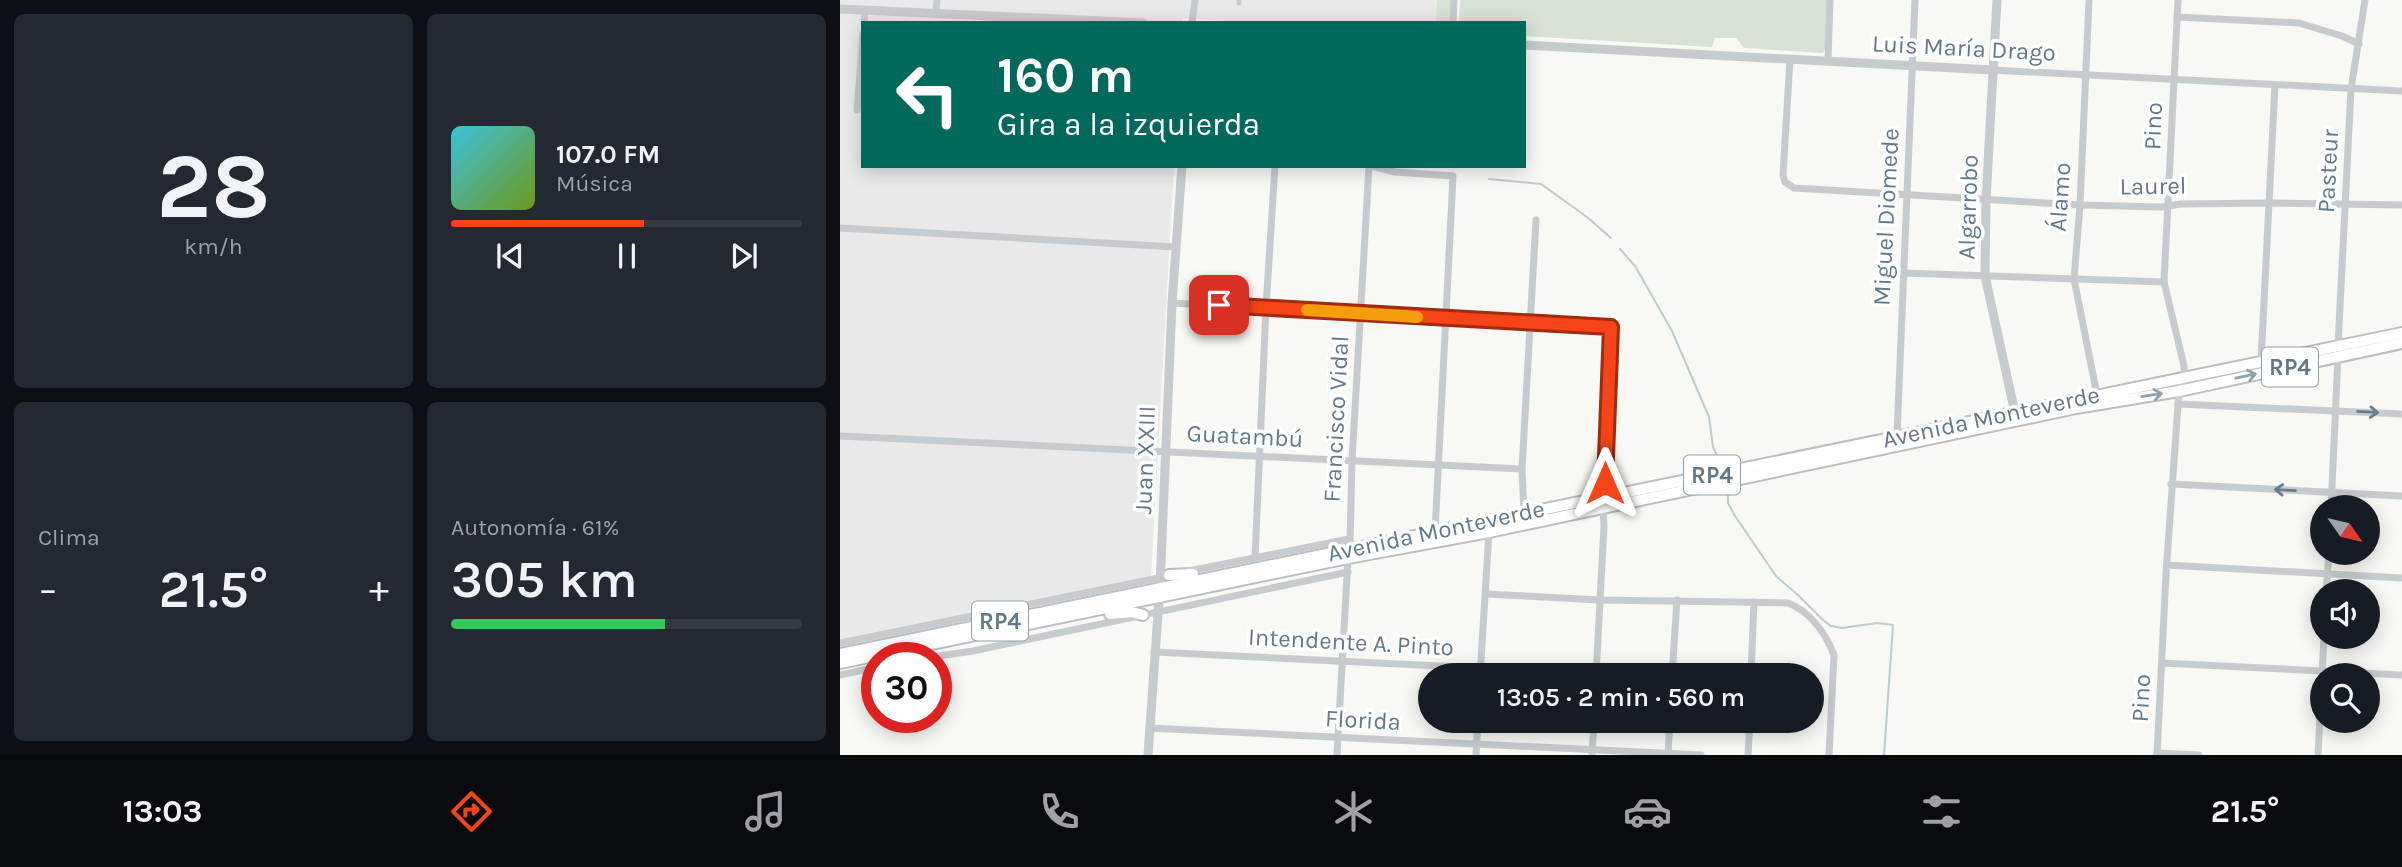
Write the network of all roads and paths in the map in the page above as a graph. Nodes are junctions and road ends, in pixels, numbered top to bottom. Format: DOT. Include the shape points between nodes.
graph roads {
  1 [pos="937,0"];
  2 [pos="1195,0"];
  3 [pos="1454,0"];
  4 [pos="1830,0"];
  5 [pos="1915,0"];
  6 [pos="1997,0"];
  7 [pos="2089,0"];
  8 [pos="2178,0"];
  9 [pos="2365,0"];
  10 [pos="840,9"];
  11 [pos="864,10"];
  12 [pos="936,12"];
  13 [pos="2177,17"];
  14 [pos="864,21"];
  15 [pos="1106,21"];
  16 [pos="1192,21"];
  17 [pos="1453,21"];
  18 [pos="2358,44"];
  19 [pos="1526,45"];
  20 [pos="861,59"];
  21 [pos="1790,59"];
  22 [pos="1828,61"];
  23 [pos="1913,66"];
  24 [pos="1992,69"];
  25 [pos="2086,73"];
  26 [pos="2174,79"];
  27 [pos="2275,85"];
  28 [pos="2351,89"];
  29 [pos="2402,92"];
  30 [pos="857,110"];
  31 [pos="1182,168"];
  32 [pos="1275,168"];
  33 [pos="1371,168"];
  34 [pos="1379,168"];
  35 [pos="1906,194"];
  36 [pos="1986,200"];
  37 [pos="2269,203"];
  38 [pos="2345,203"];
  39 [pos="2080,205"];
  40 [pos="2402,205"];
  41 [pos="2168,206"];
  42 [pos="1536,220"];
  43 [pos="840,228"];
  44 [pos="1176,247"];
  45 [pos="1902,273"];
  46 [pos="1985,276"];
  47 [pos="2074,279"];
  48 [pos="2164,282"];
  49 [pos="1172,303"];
  50 [pos="1266,308"];
  51 [pos="1362,313"];
  52 [pos="1445,318"];
  53 [pos="1531,323"];
  54 [pos="2402,333"];
  55 [pos="2402,343"];
  56 [pos="2338,351"];
  57 [pos="2261,360"];
  58 [pos="2184,377"];
  59 [pos="2179,391"];
  60 [pos="2097,395"];
  61 [pos="2178,404"];
  62 [pos="2335,410"];
  63 [pos="2015,413"];
  64 [pos="2402,414"];
  65 [pos="840,436"];
  66 [pos="1897,436"];
  67 [pos="1165,450"];
  68 [pos="1259,456"];
  69 [pos="1352,461"];
  70 [pos="1439,465"];
  71 [pos="1522,469"];
  72 [pos="2171,484"];
  73 [pos="2332,492"];
  74 [pos="2332,495"];
  75 [pos="2402,496"];
  76 [pos="1605,502"];
  77 [pos="1524,513"];
  78 [pos="1435,532"];
  79 [pos="1489,532"];
  80 [pos="1349,548"];
  81 [pos="1255,558"];
  82 [pos="2167,565"];
  83 [pos="2328,565"];
  84 [pos="1348,572"];
  85 [pos="2327,574"];
  86 [pos="2402,578"];
  87 [pos="2327,579"];
  88 [pos="1162,584"];
  89 [pos="1486,594"];
  90 [pos="1600,600"];
  91 [pos="1677,600"];
  92 [pos="1754,602"];
  93 [pos="1157,612"];
  94 [pos="1143,615"];
  95 [pos="1066,617"];
  96 [pos="840,643"];
  97 [pos="1154,652"];
  98 [pos="840,654"];
  99 [pos="952,654"];
  100 [pos="1343,661"];
  101 [pos="840,663"];
  102 [pos="1482,663"];
  103 [pos="1597,663"];
  104 [pos="1673,663"];
  105 [pos="1752,663"];
  106 [pos="2162,663"];
  107 [pos="1418,667"];
  108 [pos="861,670"];
  109 [pos="2310,673"];
  110 [pos="840,675"];
  111 [pos="2380,675"];
  112 [pos="2402,675"];
  113 [pos="1149,728"];
  114 [pos="1478,733"];
  115 [pos="1593,733"];
  116 [pos="1669,733"];
  117 [pos="1749,733"];
  118 [pos="2319,733"];
  119 [pos="1338,738"];
  120 [pos="1477,745"];
  121 [pos="1592,753"];
  122 [pos="1668,753"];
  123 [pos="2157,754"];
  124 [pos="1148,755"];
  125 [pos="1338,755"];
  126 [pos="1476,755"];
  127 [pos="1701,755"];
  128 [pos="1748,755"];
  129 [pos="1829,755"];
  130 [pos="2199,755"];
  131 [pos="2318,755"];
  1 -- 12 [label="street"];
  2 -- 16 [label="street"];
  3 -- 17 [label="street"];
  4 -- 22 [label="street"];
  5 -- 23 [label="street, Miguel Diomede"];
  6 -- 24 [label="street, Algarrobo"];
  7 -- 25 [label="street, Álamo"];
  8 -- 13 [label="street, Pino"];
  9 -- 18 [label="street, Pasteur"];
  10 -- 11 [label="street"];
  11 -- 12 [label="street"];
  11 -- 14 [label="street"];
  12 -- 15 [label="street"];
  13 -- 18 [label="street" via="2299,23"];
  13 -- 26 [label="street, Pino"];
  18 -- 28 [label="street, Pasteur"];
  19 -- 21 [label="street, Luis María Drago"];
  20 -- 30 [label="street"];
  21 -- 22 [label="street, Luis María Drago"];
  21 -- 35 [label="street, Laurel" via="1785,182 1794,188"];
  22 -- 23 [label="street, Luis María Drago"];
  23 -- 24 [label="street, Luis María Drago"];
  23 -- 35 [label="street, Miguel Diomede"];
  24 -- 25 [label="street, Luis María Drago"];
  24 -- 36 [label="street, Algarrobo"];
  25 -- 26 [label="street, Luis María Drago"];
  25 -- 39 [label="street, Álamo"];
  26 -- 27 [label="street, Luis María Drago"];
  26 -- 41 [label="street, Pino"];
  27 -- 28 [label="street, Luis María Drago"];
  27 -- 37 [label="street"];
  28 -- 29 [label="street, Luis María Drago"];
  28 -- 38 [label="street, Pasteur"];
  31 -- 44 [label="street, Juan XXIII"];
  32 -- 50 [label="street"];
  33 -- 51 [label="street, Francisco Vidal"];
  34 -- 52 [label="street" via="1453,176"];
  35 -- 36 [label="street, Laurel"];
  35 -- 45 [label="street, Miguel Diomede"];
  36 -- 39 [label="street, Laurel"];
  36 -- 46 [label="street, Algarrobo"];
  37 -- 38 [label="street, Laurel"];
  37 -- 41 [label="street, Laurel"];
  37 -- 57 [label="street"];
  38 -- 40 [label="street, Laurel"];
  38 -- 56 [label="street, Pasteur"];
  39 -- 41 [label="street, Laurel"];
  39 -- 47 [label="street, Álamo"];
  41 -- 48 [label="street, Pino"];
  42 -- 53 [label="street"];
  43 -- 44 [label="street"];
  44 -- 49 [label="street, Juan XXIII"];
  45 -- 46 [label="street"];
  45 -- 66 [label="street, Miguel Diomede"];
  46 -- 47 [label="street"];
  46 -- 63 [label="street, Algarrobo"];
  47 -- 48 [label="street"];
  47 -- 60 [label="street, Álamo"];
  48 -- 58 [label="street, Pino"];
  49 -- 50 [label="street"];
  49 -- 67 [label="street, Juan XXIII"];
  50 -- 51 [label="street"];
  50 -- 68 [label="street"];
  51 -- 52 [label="street"];
  51 -- 69 [label="street, Francisco Vidal"];
  52 -- 53 [label="street"];
  52 -- 70 [label="street"];
  53 -- 71 [label="street"];
  53 -- 76 [label="street" via="1611,327"];
  54 -- 56 [label="main road, Avenida Monteverde / RP4"];
  55 -- 56 [label="main road, Avenida Monteverde / RP4"];
  56 -- 57 [label="main road, Avenida Monteverde / RP4"];
  59 -- 56 [label="main road, Avenida Monteverde / RP4, one-way"];
  56 -- 62 [label="street, Pasteur"];
  57 -- 58 [label="main road, Avenida Monteverde / RP4"];
  58 -- 59 [label="street, Pino"];
  58 -- 60 [label="main road, Avenida Monteverde / RP4"];
  59 -- 61 [label="street, Pino"];
  76 -- 59 [label="main road, Avenida Monteverde / RP4, one-way"];
  60 -- 63 [label="main road, Avenida Monteverde / RP4"];
  61 -- 62 [label="street"];
  61 -- 72 [label="street, Pino"];
  62 -- 64 [label="street, one-way"];
  62 -- 73 [label="street, Pasteur"];
  63 -- 66 [label="main road, Avenida Monteverde / RP4"];
  65 -- 67 [label="street, Guatambú"];
  66 -- 76 [label="main road, Avenida Monteverde / RP4"];
  67 -- 68 [label="street, Guatambú"];
  67 -- 88 [label="street, Juan XXIII"];
  68 -- 69 [label="street, Guatambú"];
  68 -- 81 [label="street"];
  69 -- 70 [label="street, Guatambú"];
  69 -- 80 [label="street, Francisco Vidal"];
  70 -- 71 [label="street, Guatambú"];
  70 -- 78 [label="street"];
  71 -- 77 [label="street"];
  73 -- 72 [label="street, one-way"];
  72 -- 82 [label="street, Pino"];
  73 -- 74 [label="street, Pasteur"];
  73 -- 75 [label="street"];
  76 -- 77 [label="main road, Avenida Monteverde / RP4"];
  76 -- 79 [label="main road, Avenida Monteverde / RP4"];
  76 -- 90 [label="street"];
  77 -- 78 [label="main road, Avenida Monteverde / RP4"];
  78 -- 80 [label="main road, Avenida Monteverde / RP4"];
  79 -- 80 [label="main road, Avenida Monteverde / RP4"];
  79 -- 89 [label="street"];
  80 -- 81 [label="street"];
  80 -- 84 [label="street, Francisco Vidal"];
  80 -- 88 [label="main road, Avenida Monteverde / RP4"];
  80 -- 88 [label="main road, Avenida Monteverde / RP4" via="1240,571 1186,575"];
  81 -- 88 [label="street"];
  82 -- 85 [label="street"];
  82 -- 106 [label="street, Pino"];
  83 -- 85 [label="street"];
  84 -- 93 [label="street, Avenida Monteverde"];
  84 -- 100 [label="street, Francisco Vidal"];
  85 -- 86 [label="street"];
  85 -- 87 [label="street"];
  88 -- 93 [label="street, Juan XXIII"];
  88 -- 95 [label="main road, Avenida Monteverde / RP4"];
  88 -- 96 [label="street"];
  88 -- 98 [label="main road, Avenida Monteverde / RP4"];
  89 -- 90 [label="street"];
  89 -- 102 [label="street"];
  90 -- 91 [label="street"];
  90 -- 103 [label="street"];
  91 -- 92 [label="street"];
  91 -- 104 [label="street"];
  92 -- 105 [label="street"];
  92 -- 129 [label="street" via="1799,607 1829,643 1834,655"];
  93 -- 94 [label="street, Avenida Monteverde"];
  93 -- 97 [label="street, Juan XXIII"];
  94 -- 95 [label="main road"];
  94 -- 99 [label="street, Avenida Monteverde"];
  95 -- 101 [label="main road, Avenida Monteverde / RP4"];
  97 -- 100 [label="street, Intendente A. Pinto"];
  97 -- 113 [label="street, Juan XXIII"];
  100 -- 107 [label="street, Intendente A. Pinto"];
  100 -- 119 [label="street, Francisco Vidal"];
  106 -- 109 [label="street"];
  106 -- 123 [label="street, Pino"];
  108 -- 110 [label="street"];
  111 -- 112 [label="street"];
  113 -- 119 [label="street, Florida"];
  113 -- 124 [label="street, Juan XXIII"];
  114 -- 120 [label="street"];
  115 -- 121 [label="street"];
  116 -- 122 [label="street"];
  117 -- 128 [label="street"];
  118 -- 131 [label="street"];
  119 -- 120 [label="street, Florida"];
  119 -- 125 [label="street, Francisco Vidal"];
  120 -- 121 [label="street, Florida"];
  120 -- 126 [label="street"];
  121 -- 122 [label="street, Florida"];
  122 -- 127 [label="street, Florida"];
  123 -- 130 [label="street"];
}
